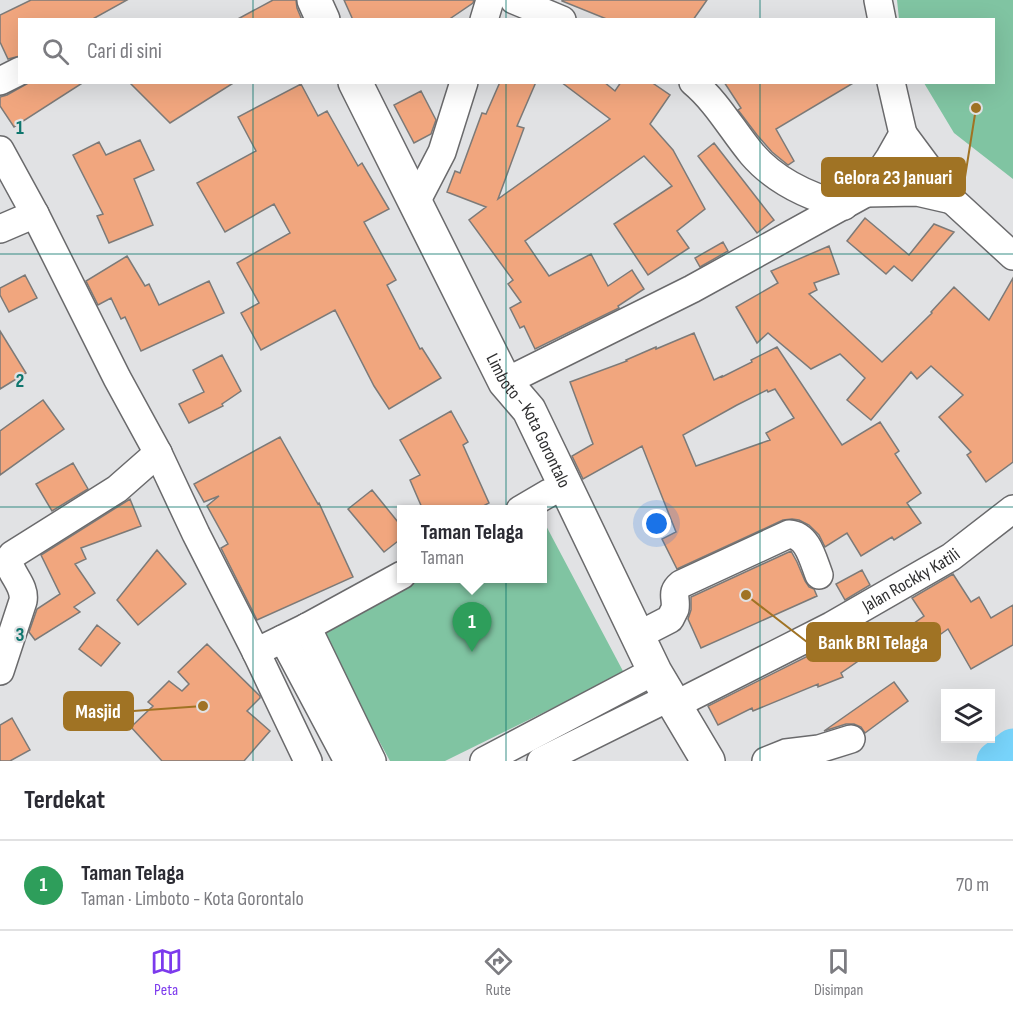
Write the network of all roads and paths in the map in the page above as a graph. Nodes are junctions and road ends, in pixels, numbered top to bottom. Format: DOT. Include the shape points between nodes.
graph roads {
  1 [pos="314,0"];
  2 [pos="490,0"];
  3 [pos="514,0"];
  4 [pos="878,0"];
  5 [pos="322,18"];
  6 [pos="485,18"];
  7 [pos="557,18"];
  8 [pos="882,18"];
  9 [pos="18,72"];
  10 [pos="0,81"];
  11 [pos="356,84"];
  12 [pos="463,84"];
  13 [pos="695,84"];
  14 [pos="891,84"];
  15 [pos="903,134"];
  16 [pos="0,150"];
  17 [pos="855,199"];
  18 [pos="952,200"];
  19 [pos="415,204"];
  20 [pos="35,214"];
  21 [pos="0,229"];
  22 [pos="1013,256"];
  23 [pos="505,382"];
  24 [pos="158,453"];
  25 [pos="549,493"];
  26 [pos="529,505"];
  27 [pos="1013,509"];
  28 [pos="4,561"];
  29 [pos="819,575"];
  30 [pos="397,578"];
  31 [pos="307,627"];
  32 [pos="637,636"];
  33 [pos="283,639"];
  34 [pos="256,652"];
  35 [pos="0,670"];
  36 [pos="658,695"];
  37 [pos="851,739"];
  38 [pos="695,759"];
  39 [pos="308,761"];
  40 [pos="348,761"];
  41 [pos="372,761"];
  42 [pos="484,761"];
  43 [pos="541,761"];
  44 [pos="766,761"];
  1 -- 5 [label="highway"];
  2 -- 6 [label="street"];
  3 -- 7 [label="street"];
  4 -- 8 [label="street"];
  9 -- 10 [label="street"];
  11 -- 19 [label="highway, Limboto - Kota Gorontalo"];
  12 -- 19 [label="street" via="442,152"];
  13 -- 17 [label="street" via="754,156 773,173 826,201"];
  14 -- 15 [label="street"];
  15 -- 17 [label="street" via="890,157"];
  15 -- 18 [label="street"];
  16 -- 20 [label="street"];
  17 -- 18 [label="street" via="917,192"];
  17 -- 23 [label="street" via="692,289"];
  18 -- 22 [label="street"];
  19 -- 23 [label="highway, Limboto - Kota Gorontalo"];
  20 -- 21 [label="street"];
  20 -- 24 [label="street"];
  23 -- 25 [label="highway" via="513,420"];
  23 -- 32 [label="highway, Limboto - Kota Gorontalo" via="529,410"];
  24 -- 28 [label="street" via="117,489"];
  24 -- 34 [label="street"];
  25 -- 26 [label="street"];
  25 -- 36 [label="highway"];
  27 -- 36 [label="street, Jalan Rockky Katili" via="951,557 831,626"];
  28 -- 35 [label="street" via="24,594"];
  29 -- 32 [label="street" via="806,544 789,534 681,584 675,589 670,620"];
  30 -- 31 [label="street"];
  31 -- 33 [label="street"];
  31 -- 41 [label="street"];
  32 -- 36 [label="highway, Limboto - Kota Gorontalo" via="655,672"];
  33 -- 34 [label="street"];
  33 -- 40 [label="street"];
  34 -- 39 [label="street"];
  36 -- 38 [label="highway"];
  36 -- 42 [label="street"];
  36 -- 43 [label="street"];
  37 -- 44 [label="street"];
}
